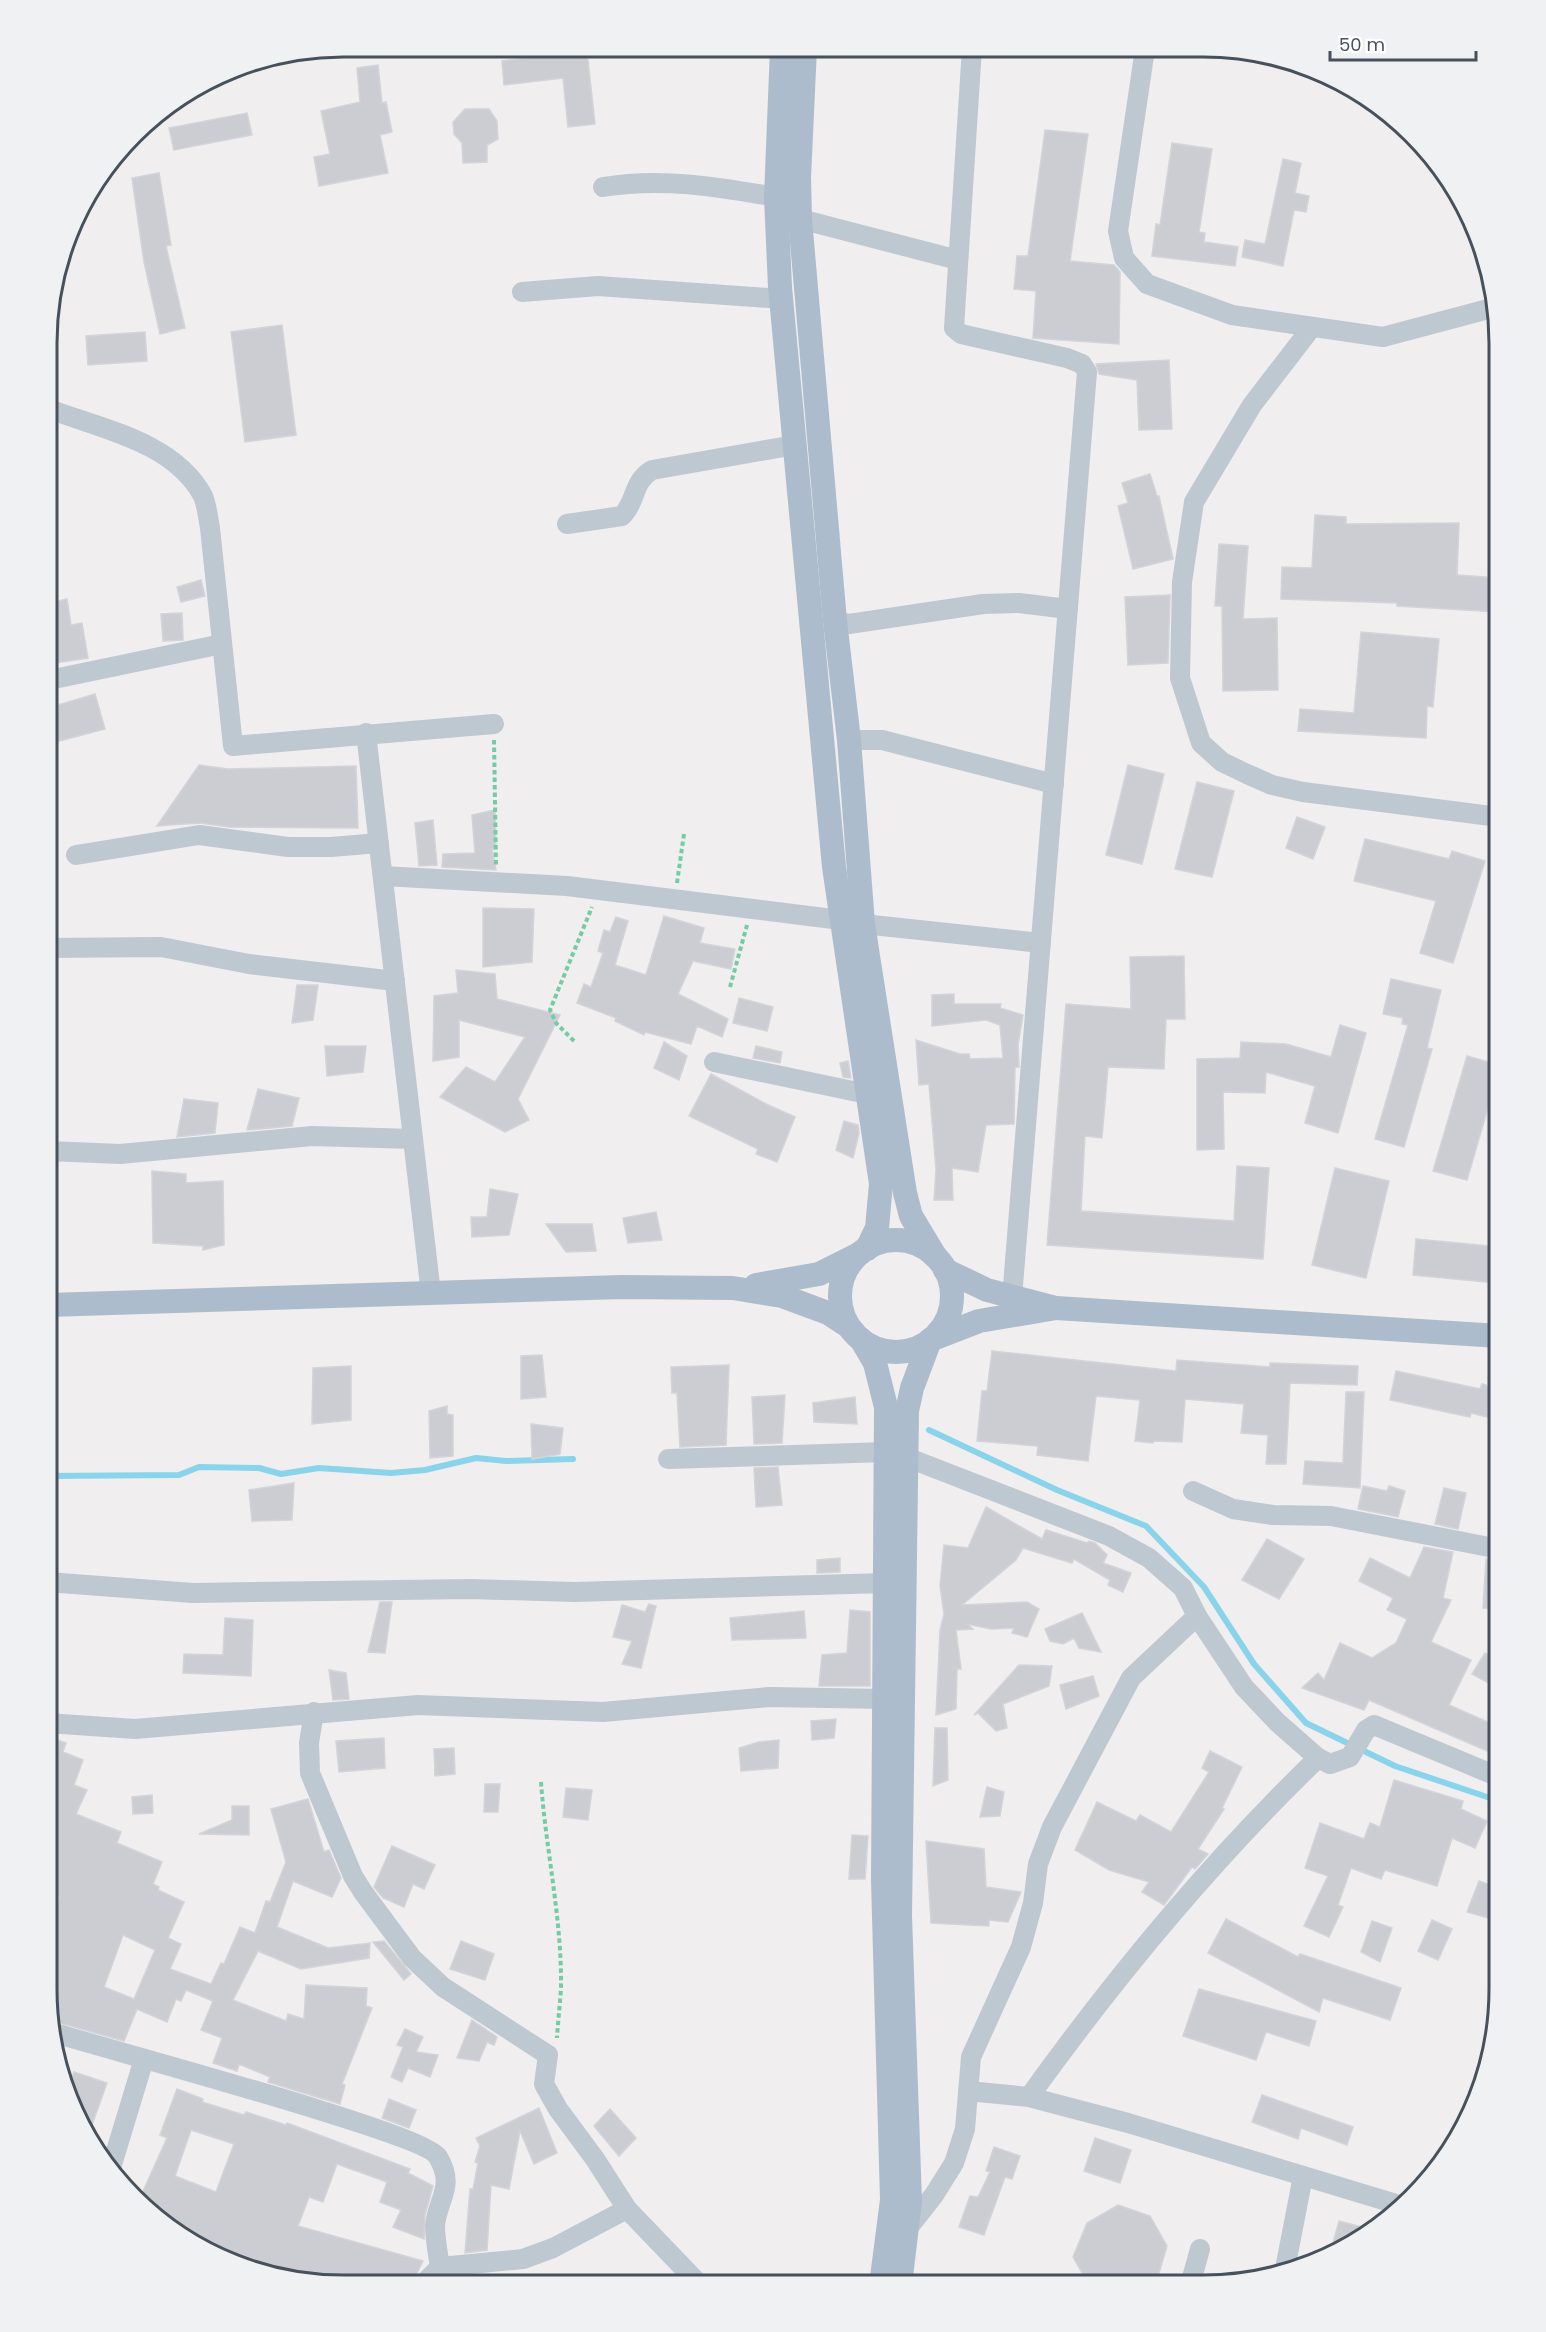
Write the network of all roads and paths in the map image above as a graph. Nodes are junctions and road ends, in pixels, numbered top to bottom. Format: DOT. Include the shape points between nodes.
graph roads {
  1 [pos="782,57"];
  2 [pos="805,57"];
  3 [pos="971,57"];
  4 [pos="1144,57"];
  5 [pos="603,186"];
  6 [pos="776,197"];
  7 [pos="800,219"];
  8 [pos="958,260"];
  9 [pos="522,292"];
  10 [pos="782,299"];
  11 [pos="1487,309"];
  12 [pos="1312,327"];
  13 [pos="57,413"];
  14 [pos="795,445"];
  15 [pos="567,524"];
  16 [pos="1068,609"];
  17 [pos="835,621"];
  18 [pos="222,644"];
  19 [pos="57,678"];
  20 [pos="494,724"];
  21 [pos="366,734"];
  22 [pos="849,740"];
  23 [pos="1054,784"];
  24 [pos="1489,816"];
  25 [pos="684,834"];
  26 [pos="379,843"];
  27 [pos="76,855"];
  28 [pos="383,876"];
  29 [pos="496,880"];
  30 [pos="599,889"];
  31 [pos="674,898"];
  32 [pos="752,910"];
  33 [pos="852,922"];
  34 [pos="1041,943"];
  35 [pos="57,948"];
  36 [pos="395,981"];
  37 [pos="730,987"];
  38 [pos="574,1041"];
  39 [pos="714,1062"];
  40 [pos="867,1094"];
  41 [pos="413,1139"];
  42 [pos="57,1151"];
  43 [pos="862,1252"];
  44 [pos="940,1263"];
  45 [pos="733,1288"];
  46 [pos="430,1294"];
  47 [pos="1012,1298"];
  48 [pos="57,1305"];
  49 [pos="1056,1308"];
  50 [pos="855,1334"];
  51 [pos="1489,1335"];
  52 [pos="930,1340"];
  53 [pos="896,1454"];
  54 [pos="668,1459"];
  55 [pos="1193,1491"];
  56 [pos="1489,1547"];
  57 [pos="57,1583"];
  58 [pos="886,1583"];
  59 [pos="1197,1616"];
  60 [pos="885,1700"];
  61 [pos="314,1712"];
  62 [pos="57,1724"];
  63 [pos="1317,1758"];
  64 [pos="1489,1773"];
  65 [pos="541,1782"];
  66 [pos="61,2035"];
  67 [pos="548,2055"];
  68 [pos="144,2059"];
  69 [pos="968,2091"];
  70 [pos="1029,2097"];
  71 [pos="113,2160"];
  72 [pos="1303,2176"];
  73 [pos="1392,2203"];
  74 [pos="627,2209"];
  75 [pos="908,2228"];
  76 [pos="1200,2249"];
  77 [pos="1286,2262"];
  78 [pos="440,2267"];
  79 [pos="432,2275"];
  80 [pos="690,2275"];
  81 [pos="883,2275"];
  82 [pos="901,2275"];
  83 [pos="1193,2275"];
  1 -- 6 [label="main road"];
  2 -- 7 [label="main road"];
  3 -- 8 [label="street"];
  4 -- 12 [label="street" via="1118,231 1124,258 1147,284 1232,315"];
  5 -- 6 [label="street" via="639,181 691,183"];
  6 -- 10 [label="main road"];
  7 -- 8 [label="street"];
  7 -- 17 [label="main road"];
  8 -- 16 [label="street" via="954,328 961,334 1067,358 1082,364 1088,372"];
  9 -- 10 [label="street" via="598,286"];
  10 -- 14 [label="main road"];
  11 -- 12 [label="street" via="1383,337"];
  12 -- 24 [label="street" via="1252,405 1194,502 1182,582 1180,678 1189,712 1201,742 1222,762 1272,785"];
  13 -- 18 [label="street" via="139,441 172,460 204,498"];
  14 -- 15 [label="street" via="652,470 640,477 622,516"];
  14 -- 33 [label="main road"];
  16 -- 17 [label="street" via="1019,603 982,604 849,624"];
  16 -- 23 [label="street"];
  17 -- 22 [label="main road"];
  18 -- 19 [label="street"];
  18 -- 21 [label="street" via="232,746"];
  20 -- 21 [label="street"];
  20 -- 29 [label="path"];
  21 -- 26 [label="street"];
  22 -- 23 [label="street" via="882,740"];
  22 -- 33 [label="main road"];
  23 -- 34 [label="street"];
  25 -- 31 [label="path"];
  26 -- 27 [label="street" via="288,847 199,835"];
  26 -- 28 [label="street"];
  28 -- 29 [label="street"];
  28 -- 36 [label="street"];
  29 -- 30 [label="street"];
  30 -- 31 [label="street"];
  30 -- 38 [label="path" via="550,1010 556,1023"];
  31 -- 32 [label="street"];
  32 -- 33 [label="street"];
  32 -- 37 [label="path"];
  33 -- 34 [label="street"];
  33 -- 40 [label="main road"];
  33 -- 44 [label="main road" via="905,1193 911,1216"];
  34 -- 47 [label="street"];
  35 -- 36 [label="street" via="161,947 249,964"];
  36 -- 41 [label="street"];
  39 -- 40 [label="street"];
  40 -- 43 [label="main road" via="881,1184 878,1228"];
  41 -- 42 [label="street" via="312,1136 120,1154"];
  41 -- 46 [label="street"];
  43 -- 44 [label="main road" via="892,1240 911,1241 929,1250"];
  43 -- 45 [label="main road" via="819,1274"];
  43 -- 50 [label="main road" via="846,1271 840,1290 841,1309"];
  44 -- 47 [label="main road"];
  44 -- 52 [label="main road" via="951,1281 952,1300 947,1319"];
  45 -- 46 [label="main road" via="622,1287"];
  45 -- 50 [label="main road" via="798,1301 828,1313"];
  46 -- 48 [label="main road"];
  47 -- 49 [label="main road"];
  49 -- 51 [label="main road"];
  49 -- 52 [label="main road" via="979,1321"];
  50 -- 52 [label="main road" via="879,1350 898,1352"];
  50 -- 53 [label="main road" via="875,1363"];
  52 -- 53 [label="main road" via="912,1388"];
  53 -- 54 [label="street"];
  53 -- 58 [label="main road"];
  53 -- 59 [label="street" via="1109,1536 1149,1558 1183,1588"];
  53 -- 75 [label="main road" via="900,1916"];
  55 -- 56 [label="street" via="1233,1509 1273,1515 1332,1516"];
  57 -- 58 [label="street" via="193,1593 470,1589 574,1592"];
  58 -- 60 [label="main road"];
  59 -- 63 [label="street" via="1244,1687"];
  59 -- 69 [label="street" via="1131,1678 1052,1827 1038,1864 1021,1947 971,2057"];
  60 -- 61 [label="street" via="770,1697 603,1712 418,1705"];
  60 -- 81 [label="main road" via="883,1881 892,2200"];
  61 -- 62 [label="street" via="135,1729"];
  61 -- 67 [label="street" via="310,1773 363,1892 412,1958 443,1987"];
  63 -- 64 [label="street" via="1330,1764 1350,1757 1366,1730 1374,1725"];
  63 -- 70 [label="street" via="1183,1899 1123,1970"];
  65 -- 67 [label="path" via="561,1987 557,2038"];
  66 -- 68 [label="street"];
  67 -- 74 [label="street" via="544,2084"];
  68 -- 71 [label="street"];
  68 -- 78 [label="street" via="364,2123 425,2146 438,2156 447,2187 435,2226"];
  69 -- 70 [label="street"];
  69 -- 75 [label="street" via="965,2129 954,2163"];
  70 -- 72 [label="street"];
  72 -- 73 [label="street"];
  72 -- 77 [label="street"];
  74 -- 78 [label="street" via="553,2248 523,2259"];
  74 -- 80 [label="street"];
  75 -- 82 [label="main road"];
  76 -- 83 [label="street"];
  78 -- 79 [label="street"];
}
